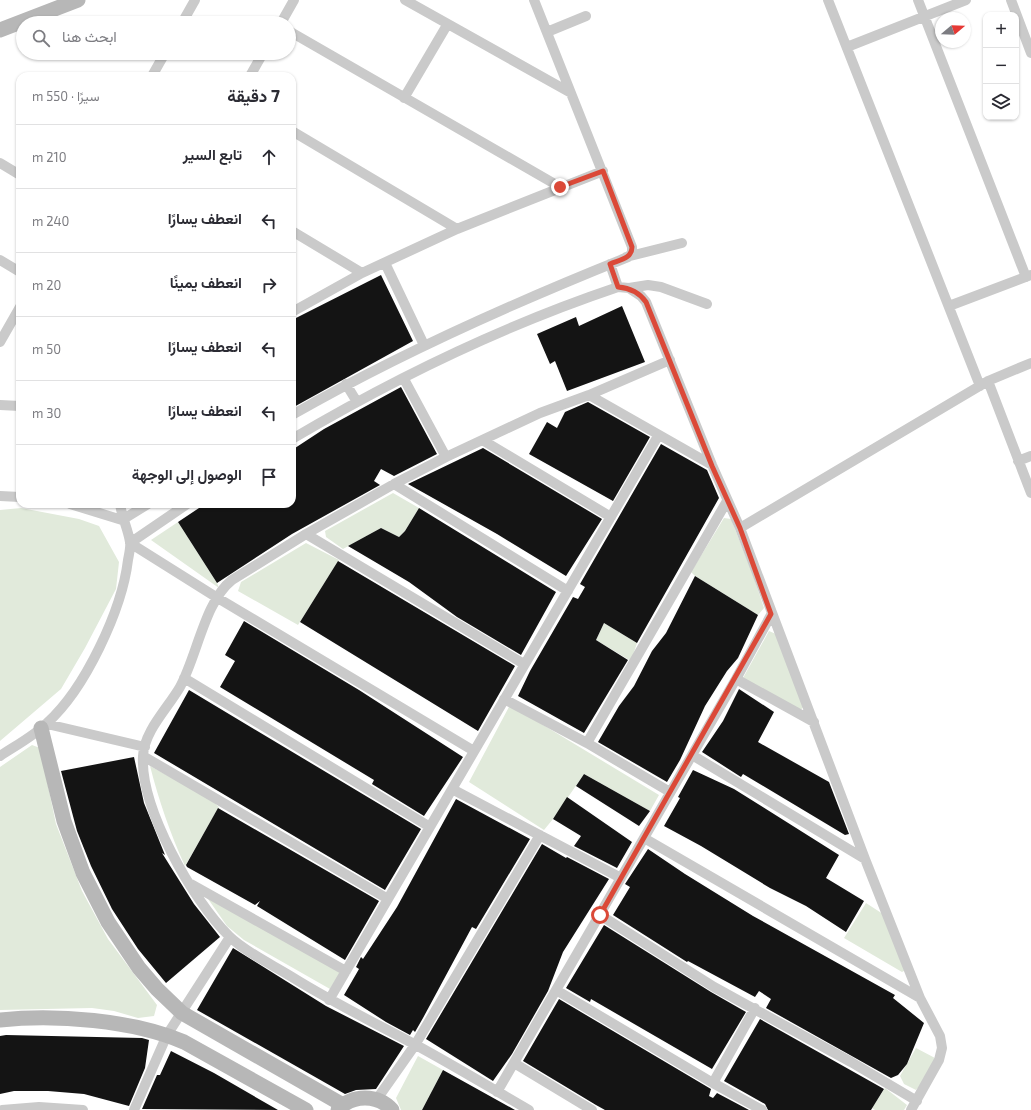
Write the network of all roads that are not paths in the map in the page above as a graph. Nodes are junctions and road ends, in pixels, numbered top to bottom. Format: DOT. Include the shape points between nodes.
graph roads {
  1 [pos="78,0"];
  2 [pos="195,0"];
  3 [pos="294,0"];
  4 [pos="405,0"];
  5 [pos="534,0"];
  6 [pos="828,0"];
  7 [pos="918,0"];
  8 [pos="966,0"];
  9 [pos="1010,0"];
  10 [pos="36,16"];
  11 [pos="186,16"];
  12 [pos="285,16"];
  13 [pos="586,16"];
  14 [pos="925,16"];
  15 [pos="16,24"];
  16 [pos="447,25"];
  17 [pos="0,30"];
  18 [pos="548,32"];
  19 [pos="296,35"];
  20 [pos="847,47"];
  21 [pos="1031,53"];
  22 [pos="161,60"];
  23 [pos="259,60"];
  24 [pos="154,72"];
  25 [pos="252,72"];
  26 [pos="571,93"];
  27 [pos="404,98"];
  28 [pos="296,133"];
  29 [pos="0,163"];
  30 [pos="603,171"];
  31 [pos="16,173"];
  32 [pos="560,187"];
  33 [pos="457,229"];
  34 [pos="296,233"];
  35 [pos="682,243"];
  36 [pos="626,258"];
  37 [pos="0,260"];
  38 [pos="385,264"];
  39 [pos="610,264"];
  40 [pos="16,270"];
  41 [pos="362,273"];
  42 [pos="1028,276"];
  43 [pos="618,287"];
  44 [pos="630,288"];
  45 [pos="707,304"];
  46 [pos="949,306"];
  47 [pos="296,310"];
  48 [pos="16,314"];
  49 [pos="0,342"];
  50 [pos="424,345"];
  51 [pos="670,360"];
  52 [pos="1031,363"];
  53 [pos="404,379"];
  54 [pos="346,384"];
  55 [pos="984,384"];
  56 [pos="589,395"];
  57 [pos="357,402"];
  58 [pos="0,405"];
  59 [pos="16,406"];
  60 [pos="296,413"];
  61 [pos="658,436"];
  62 [pos="296,437"];
  63 [pos="484,441"];
  64 [pos="1031,456"];
  65 [pos="446,457"];
  66 [pos="1018,461"];
  67 [pos="712,466"];
  68 [pos="394,484"];
  69 [pos="1031,493"];
  70 [pos="0,496"];
  71 [pos="16,497"];
  72 [pos="727,501"];
  73 [pos="83,508"];
  74 [pos="120,508"];
  75 [pos="142,508"];
  76 [pos="181,508"];
  77 [pos="611,517"];
  78 [pos="122,520"];
  79 [pos="740,528"];
  80 [pos="306,534"];
  81 [pos="130,543"];
  82 [pos="568,591"];
  83 [pos="216,597"];
  84 [pos="771,614"];
  85 [pos="524,664"];
  86 [pos="184,678"];
  87 [pos="736,679"];
  88 [pos="504,699"];
  89 [pos="814,722"];
  90 [pos="44,726"];
  91 [pos="587,743"];
  92 [pos="144,751"];
  93 [pos="474,751"];
  94 [pos="692,755"];
  95 [pos="0,756"];
  96 [pos="452,789"];
  97 [pos="670,792"];
  98 [pos="430,826"];
  99 [pos="540,835"];
  100 [pos="644,838"];
  101 [pos="865,859"];
  102 [pos="621,878"];
  103 [pos="188,883"];
  104 [pos="388,899"];
  105 [pos="600,915"];
  106 [pos="230,937"];
  107 [pos="346,971"];
  108 [pos="556,990"];
  109 [pos="920,998"];
  110 [pos="329,1000"];
  111 [pos="755,1008"];
  112 [pos="182,1013"];
  113 [pos="0,1020"];
  114 [pos="167,1035"];
  115 [pos="415,1045"];
  116 [pos="514,1063"];
  117 [pos="713,1083"];
  118 [pos="497,1092"];
  119 [pos="377,1099"];
  120 [pos="917,1101"];
  121 [pos="340,1107"];
  122 [pos="65,1109"];
  123 [pos="2,1110"];
  124 [pos="83,1110"];
  125 [pos="134,1110"];
  126 [pos="306,1110"];
  127 [pos="392,1110"];
  128 [pos="529,1110"];
  129 [pos="592,1110"];
  130 [pos="762,1110"];
  131 [pos="911,1110"];
  1 -- 10 [label="street"];
  2 -- 11 [label="street"];
  3 -- 12 [label="street"];
  4 -- 16 [label="street"];
  5 -- 18 [label="street"];
  6 -- 20 [label="street"];
  7 -- 14 [label="street"];
  8 -- 14 [label="street"];
  9 -- 21 [label="street"];
  13 -- 18 [label="street"];
  14 -- 20 [label="street"];
  14 -- 42 [label="street"];
  15 -- 17 [label="street"];
  16 -- 26 [label="street"];
  16 -- 27 [label="street"];
  18 -- 26 [label="street"];
  19 -- 27 [label="street"];
  20 -- 46 [label="street"];
  22 -- 24 [label="street"];
  23 -- 25 [label="street"];
  26 -- 30 [label="street"];
  27 -- 32 [label="street"];
  28 -- 33 [label="street"];
  29 -- 31 [label="street"];
  30 -- 32 [label="street"];
  30 -- 36 [label="street" via="632,247 630,255"];
  32 -- 33 [label="street"];
  33 -- 38 [label="street"];
  34 -- 41 [label="street"];
  35 -- 36 [label="street"];
  36 -- 39 [label="street"];
  37 -- 40 [label="street"];
  38 -- 41 [label="street"];
  38 -- 50 [label="street"];
  39 -- 43 [label="street"];
  39 -- 50 [label="street" via="497,311"];
  41 -- 47 [label="street"];
  42 -- 46 [label="street"];
  43 -- 44 [label="street"];
  43 -- 53 [label="street" via="507,328"];
  44 -- 45 [label="street" via="648,285 661,287"];
  44 -- 51 [label="street" via="646,302"];
  46 -- 55 [label="street"];
  48 -- 49 [label="street"];
  50 -- 54 [label="street"];
  51 -- 56 [label="street"];
  51 -- 67 [label="street"];
  52 -- 55 [label="street"];
  53 -- 57 [label="street"];
  53 -- 65 [label="street"];
  54 -- 57 [label="street"];
  54 -- 60 [label="street"];
  55 -- 66 [label="street"];
  55 -- 79 [label="street"];
  56 -- 61 [label="street"];
  56 -- 63 [label="street" via="540,413"];
  57 -- 62 [label="street"];
  58 -- 59 [label="street"];
  61 -- 67 [label="street"];
  61 -- 77 [label="street"];
  63 -- 65 [label="street"];
  63 -- 77 [label="street"];
  64 -- 66 [label="street"];
  65 -- 68 [label="street"];
  66 -- 69 [label="street"];
  67 -- 72 [label="street"];
  68 -- 80 [label="street"];
  68 -- 82 [label="street"];
  70 -- 71 [label="street"];
  72 -- 79 [label="street"];
  72 -- 91 [label="street"];
  73 -- 78 [label="street"];
  74 -- 78 [label="street"];
  75 -- 78 [label="street"];
  76 -- 81 [label="street"];
  77 -- 82 [label="street"];
  78 -- 81 [label="street"];
  79 -- 84 [label="street"];
  80 -- 83 [label="street" via="232,580"];
  80 -- 85 [label="street"];
  81 -- 83 [label="street"];
  81 -- 90 [label="street" via="126,576 99,649 81,680"];
  82 -- 85 [label="street"];
  83 -- 86 [label="street"];
  83 -- 93 [label="street"];
  84 -- 87 [label="street"];
  84 -- 89 [label="street"];
  85 -- 88 [label="street"];
  86 -- 92 [label="street" via="149,736"];
  86 -- 98 [label="street"];
  87 -- 89 [label="street"];
  87 -- 94 [label="street"];
  88 -- 91 [label="street"];
  88 -- 93 [label="street"];
  89 -- 101 [label="street"];
  90 -- 92 [label="street"];
  90 -- 95 [label="street"];
  90 -- 112 [label="street" via="64,821 95,898 139,968"];
  91 -- 97 [label="street"];
  92 -- 103 [label="street" via="144,774 152,808"];
  92 -- 104 [label="street"];
  93 -- 96 [label="street"];
  94 -- 97 [label="street"];
  94 -- 101 [label="street"];
  96 -- 98 [label="street"];
  96 -- 99 [label="street"];
  97 -- 100 [label="street"];
  98 -- 104 [label="street"];
  99 -- 102 [label="street"];
  99 -- 115 [label="street"];
  100 -- 102 [label="street"];
  100 -- 109 [label="street"];
  101 -- 109 [label="street"];
  102 -- 105 [label="street"];
  103 -- 106 [label="street"];
  103 -- 107 [label="street"];
  104 -- 107 [label="street"];
  105 -- 108 [label="street"];
  105 -- 111 [label="street" via="714,986"];
  106 -- 110 [label="street"];
  106 -- 112 [label="street"];
  107 -- 110 [label="street"];
  108 -- 116 [label="street"];
  108 -- 117 [label="street"];
  109 -- 120 [label="street" via="940,1036 942,1048 939,1060"];
  110 -- 115 [label="street"];
  111 -- 117 [label="street"];
  111 -- 120 [label="street"];
  112 -- 114 [label="street"];
  112 -- 121 [label="street"];
  113 -- 114 [label="street" via="68,1019 132,1026"];
  114 -- 125 [label="street"];
  114 -- 126 [label="street"];
  115 -- 118 [label="street"];
  115 -- 119 [label="street"];
  116 -- 118 [label="street"];
  116 -- 129 [label="street"];
  117 -- 130 [label="street"];
  118 -- 128 [label="street"];
  119 -- 121 [label="street" via="355,1099"];
  119 -- 127 [label="street"];
  120 -- 131 [label="street"];
  122 -- 123 [label="street" via="39,1107"];
  122 -- 124 [label="street"];
}
